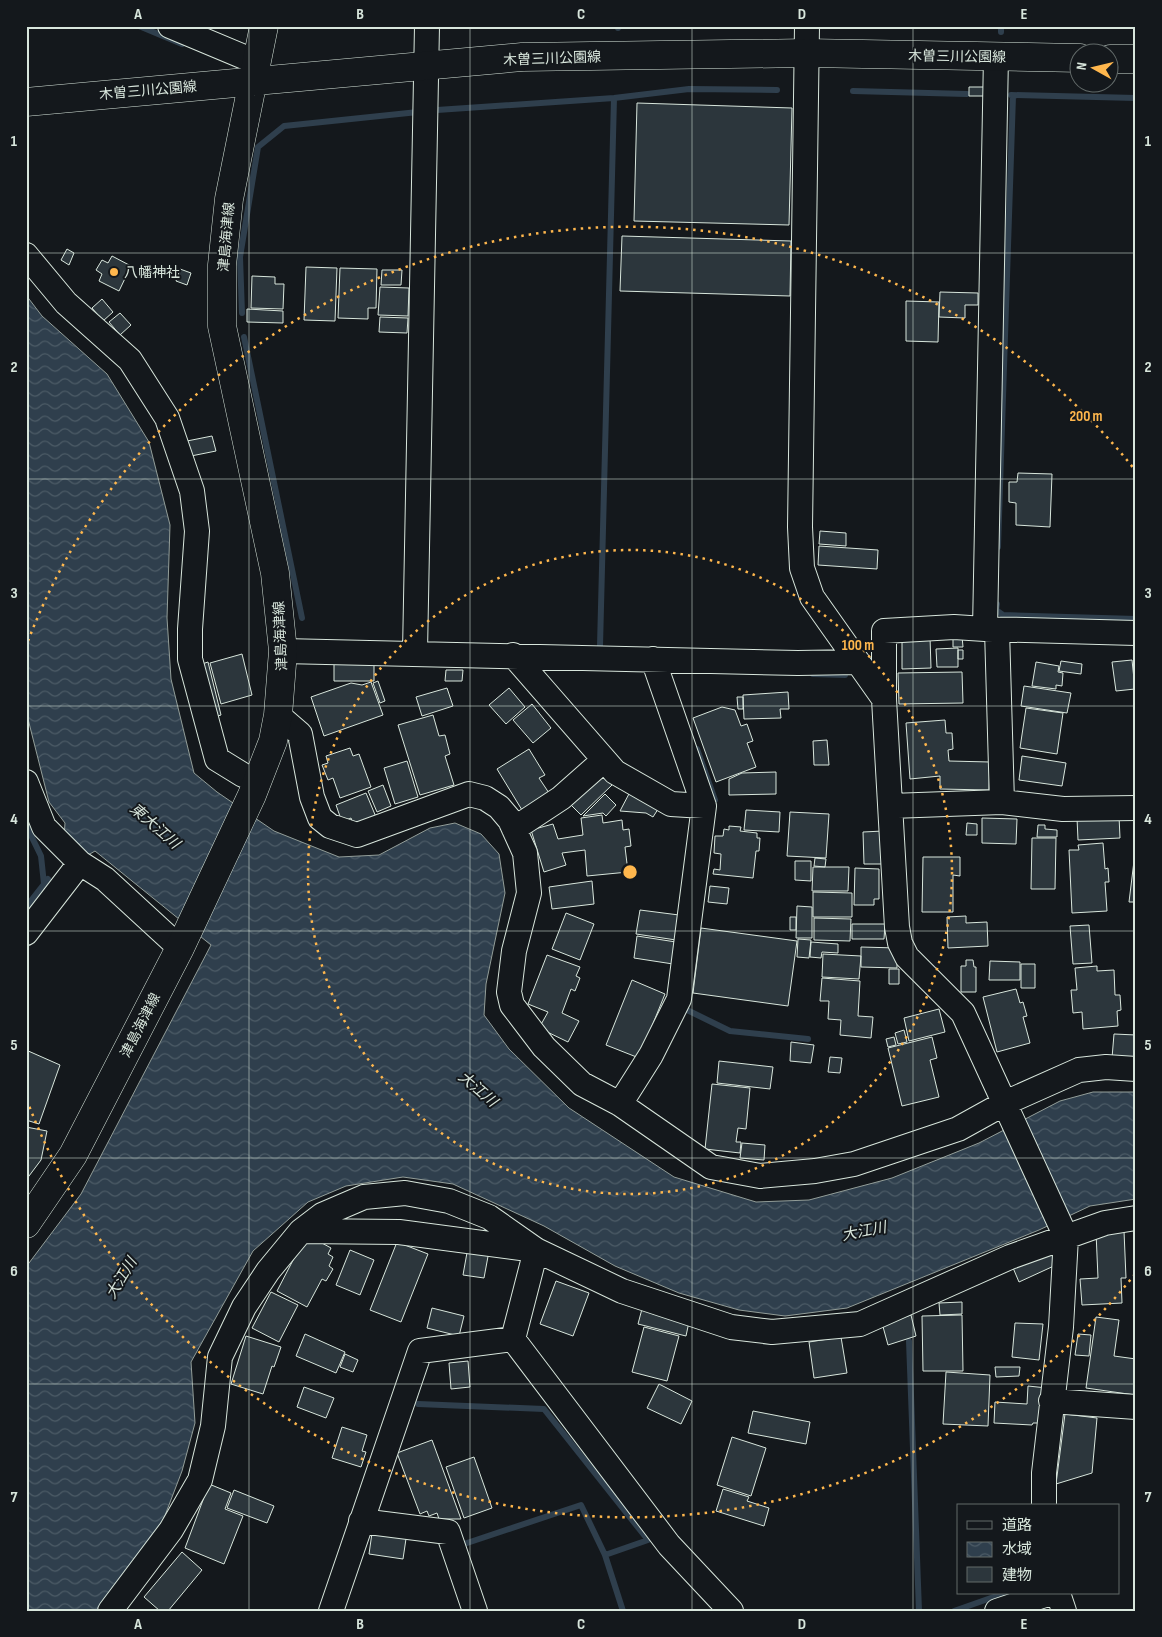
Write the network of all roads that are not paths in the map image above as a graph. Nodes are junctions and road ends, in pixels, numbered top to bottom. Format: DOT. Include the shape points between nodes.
graph roads {
  1 [pos="170,26"];
  2 [pos="264,26"];
  3 [pos="427,26"];
  4 [pos="807,26"];
  5 [pos="807,53"];
  6 [pos="996,56"];
  7 [pos="1070,58"];
  8 [pos="1120,59"];
  9 [pos="1136,59"];
  10 [pos="426,65"];
  11 [pos="254,71"];
  12 [pos="26,102"];
  13 [pos="26,255"];
  14 [pos="991,630"];
  15 [pos="1136,633"];
  16 [pos="283,650"];
  17 [pos="415,652"];
  18 [pos="513,655"];
  19 [pos="652,659"];
  20 [pos="858,662"];
  21 [pos="884,699"];
  22 [pos="278,715"];
  23 [pos="604,760"];
  24 [pos="26,782"];
  25 [pos="248,785"];
  26 [pos="1002,802"];
  27 [pos="704,806"];
  28 [pos="891,806"];
  29 [pos="1136,808"];
  30 [pos="514,829"];
  31 [pos="80,863"];
  32 [pos="26,933"];
  33 [pos="183,942"];
  34 [pos="1136,1069"];
  35 [pos="620,1104"];
  36 [pos="1008,1109"];
  37 [pos="1136,1218"];
  38 [pos="26,1224"];
  39 [pos="301,1231"];
  40 [pos="1065,1233"];
  41 [pos="536,1250"];
  42 [pos="513,1339"];
  43 [pos="1051,1401"];
  44 [pos="1136,1407"];
  45 [pos="1044,1504"];
  46 [pos="361,1521"];
  47 [pos="1048,1594"];
  48 [pos="1058,1594"];
  49 [pos="110,1611"];
  50 [pos="331,1611"];
  51 [pos="475,1611"];
  52 [pos="731,1611"];
  53 [pos="997,1611"];
  54 [pos="1064,1611"];
  1 -- 11 [label="street"];
  2 -- 11 [label="main road, 津島海津線"];
  3 -- 10 [label="street"];
  4 -- 5 [label="street"];
  5 -- 6 [label="main road, 木曽三川公園線"];
  5 -- 10 [label="main road, 木曽三川公園線" via="522,57"];
  5 -- 20 [label="street" via="802,568 812,597"];
  6 -- 7 [label="main road, 木曽三川公園線"];
  6 -- 14 [label="street"];
  8 -- 9 [label="main road"];
  10 -- 11 [label="main road, 木曽三川公園線"];
  10 -- 17 [label="street"];
  11 -- 12 [label="main road, 木曽三川公園線"];
  11 -- 16 [label="main road, 津島海津線" via="229,199 222,265 222,326 275,573"];
  13 -- 25 [label="street" via="66,303 130,360 167,418 192,491 197,531 190,658 218,759"];
  14 -- 15 [label="street"];
  14 -- 21 [label="street" via="954,627 884,632"];
  14 -- 26 [label="street"];
  16 -- 17 [label="street"];
  16 -- 22 [label="main road, 津島海津線"];
  17 -- 18 [label="street"];
  18 -- 19 [label="street"];
  18 -- 23 [label="street"];
  19 -- 20 [label="street"];
  19 -- 27 [label="street"];
  20 -- 21 [label="street"];
  21 -- 28 [label="street"];
  22 -- 25 [label="main road, 津島海津線" via="273,741"];
  22 -- 30 [label="street" via="300,734 312,797 320,818 330,826 357,834 469,794 485,798 498,807"];
  23 -- 27 [label="street" via="615,772 671,804"];
  23 -- 30 [label="street" via="561,798"];
  24 -- 31 [label="street" via="44,827"];
  25 -- 33 [label="main road, 津島海津線"];
  26 -- 28 [label="street"];
  26 -- 29 [label="street" via="1063,809"];
  27 -- 35 [label="street" via="679,999 651,1056"];
  28 -- 36 [label="street" via="900,943 907,957 964,1013"];
  30 -- 35 [label="street" via="525,853 529,893 514,952 509,992 512,1005 544,1047 582,1084"];
  31 -- 32 [label="street"];
  31 -- 33 [label="street"];
  33 -- 38 [label="main road, 津島海津線" via="73,1155"];
  34 -- 36 [label="street" via="1106,1067 1078,1070"];
  35 -- 36 [label="street" via="711,1167 760,1176 854,1164"];
  36 -- 40 [label="street"];
  37 -- 40 [label="street"];
  39 -- 41 [label="street" via="399,1232"];
  39 -- 41 [label="street" via="322,1215 364,1197 405,1193 449,1201 488,1217"];
  39 -- 49 [label="street" via="244,1307 220,1357 213,1426 200,1480 171,1530"];
  40 -- 41 [label="street" via="860,1324 772,1332 731,1327 630,1294"];
  40 -- 43 [label="street" via="1061,1327"];
  41 -- 42 [label="street"];
  42 -- 46 [label="street" via="420,1351"];
  42 -- 52 [label="street" via="668,1545"];
  43 -- 44 [label="street"];
  43 -- 45 [label="street"];
  46 -- 50 [label="street"];
  46 -- 51 [label="street" via="448,1532"];
  47 -- 53 [label="street"];
  48 -- 54 [label="street"];
}
